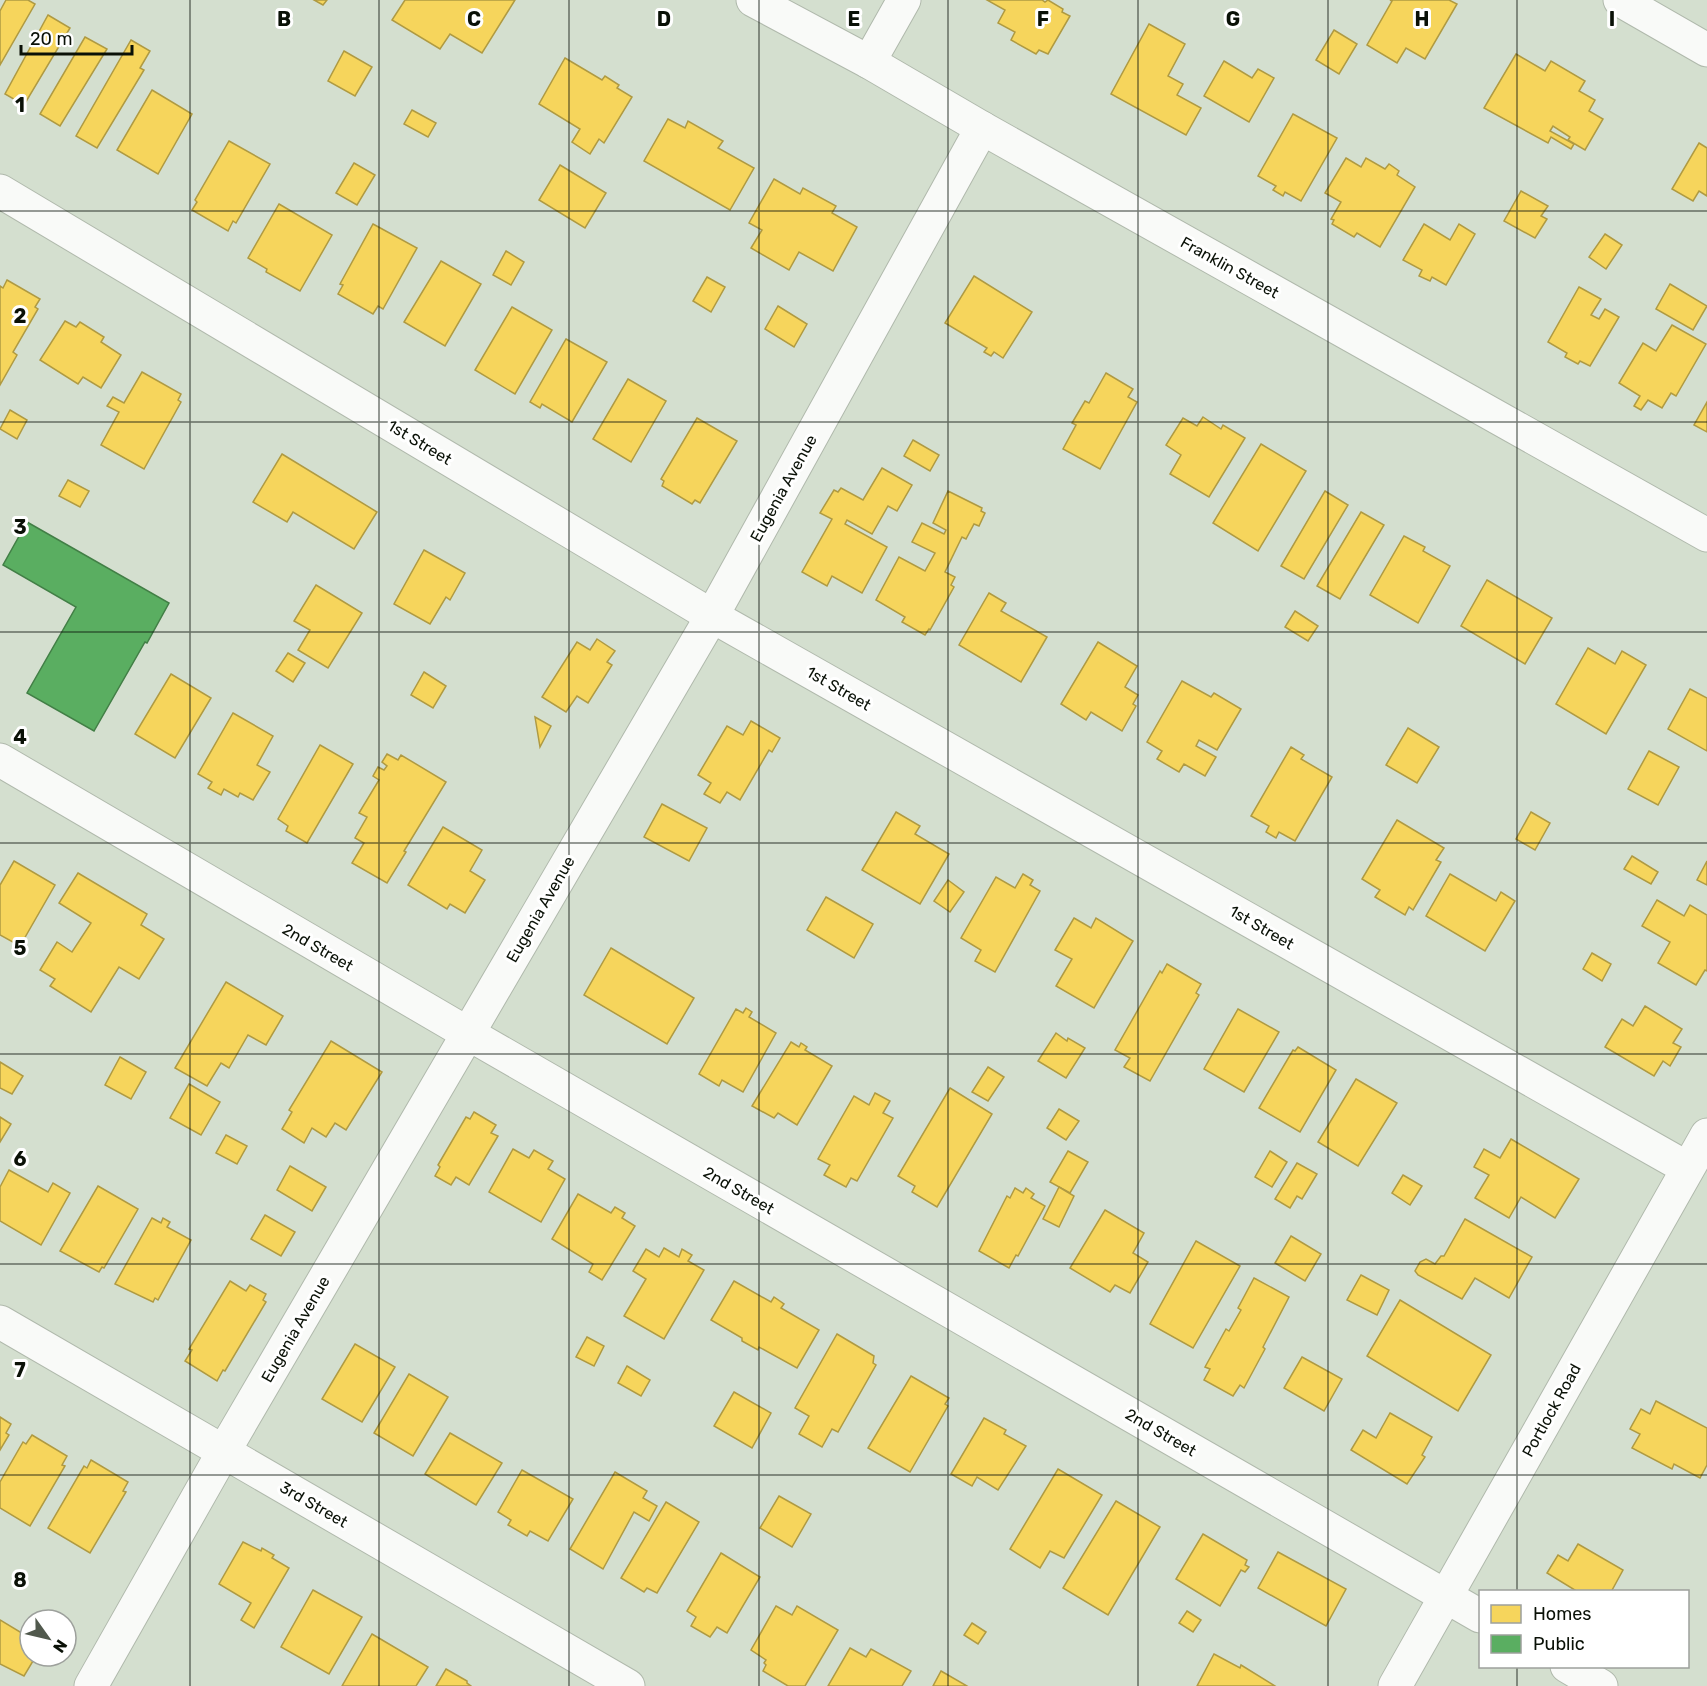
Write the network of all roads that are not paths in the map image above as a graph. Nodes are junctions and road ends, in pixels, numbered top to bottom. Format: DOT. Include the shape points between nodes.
graph roads {
  1 [pos="753,0"];
  2 [pos="904,0"];
  3 [pos="1620,0"];
  4 [pos="1707,50"];
  5 [pos="869,62"];
  6 [pos="982,128"];
  7 [pos="0,191"];
  8 [pos="1707,535"];
  9 [pos="712,616"];
  10 [pos="0,760"];
  11 [pos="467,1033"];
  12 [pos="1707,1135"];
  13 [pos="1687,1168"];
  14 [pos="0,1322"];
  15 [pos="224,1451"];
  16 [pos="1446,1596"];
  17 [pos="1479,1615"];
  18 [pos="1570,1668"];
  19 [pos="91,1686"];
  20 [pos="628,1686"];
  21 [pos="1395,1686"];
  22 [pos="1601,1686"];
  1 -- 5 [label="street, Franklin Street"];
  2 -- 5 [label="street"];
  3 -- 4 [label="street"];
  5 -- 6 [label="street, Franklin Street"];
  6 -- 8 [label="street, Franklin Street"];
  6 -- 9 [label="street, Eugenia Avenue"];
  7 -- 9 [label="street, 1st Street"];
  9 -- 11 [label="street, Eugenia Avenue"];
  9 -- 13 [label="street, 1st Street"];
  10 -- 11 [label="street, 2nd Street"];
  11 -- 15 [label="street, Eugenia Avenue"];
  11 -- 16 [label="street, 2nd Street"];
  12 -- 13 [label="street, Portlock Road"];
  13 -- 16 [label="street, Portlock Road"];
  14 -- 15 [label="street, 3rd Street"];
  15 -- 19 [label="street, Eugenia Avenue"];
  15 -- 20 [label="street, 3rd Street"];
  16 -- 17 [label="street, 2nd Street"];
  16 -- 21 [label="street, Portlock Road"];
  18 -- 22 [label="street"];
}
